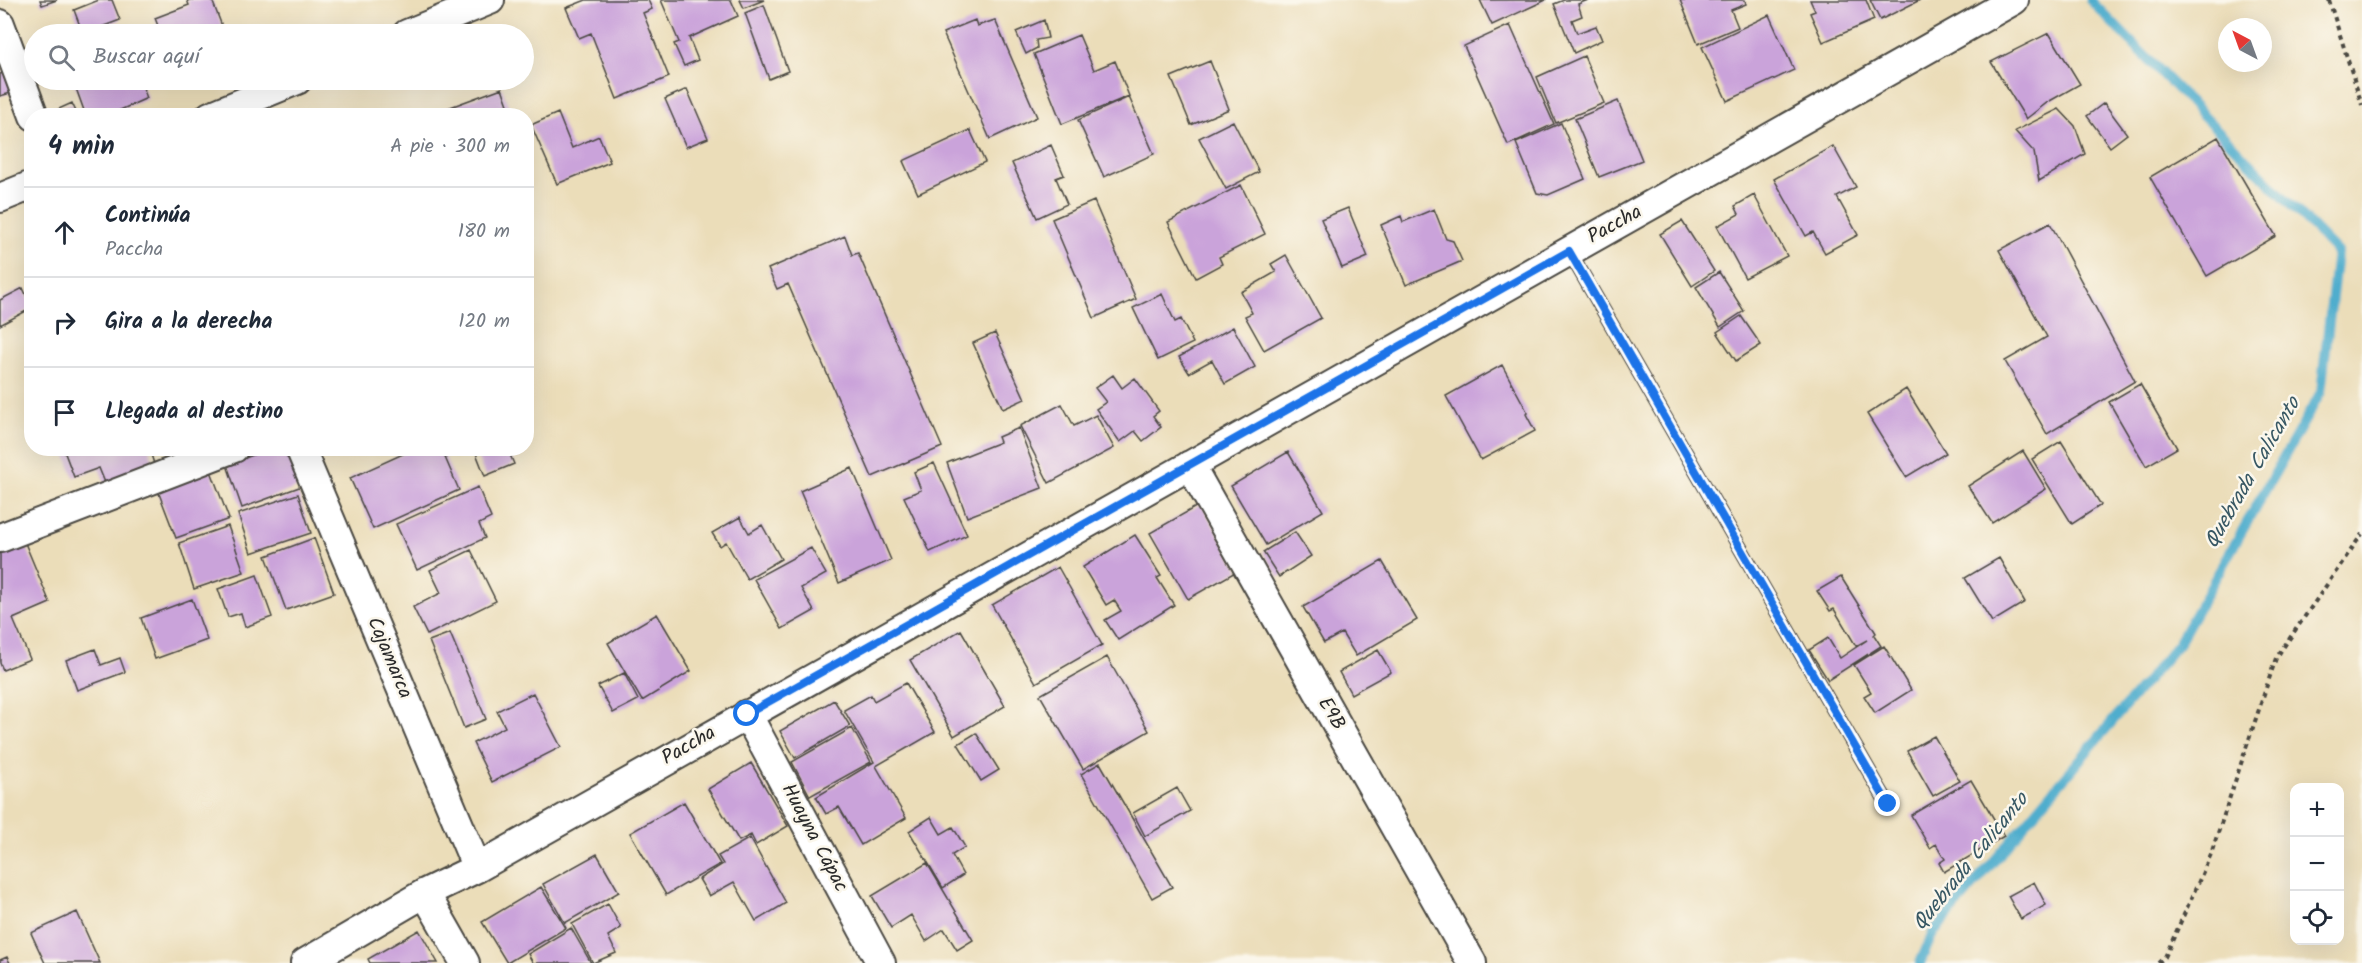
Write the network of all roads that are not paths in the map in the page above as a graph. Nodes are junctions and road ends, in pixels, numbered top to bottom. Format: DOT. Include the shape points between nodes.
graph roads {
  1 [pos="490,0"];
  2 [pos="2000,3"];
  3 [pos="0,24"];
  4 [pos="431,24"];
  5 [pos="24,89"];
  6 [pos="24,90"];
  7 [pos="273,90"];
  8 [pos="31,108"];
  9 [pos="229,108"];
  10 [pos="24,188"];
  11 [pos="0,198"];
  12 [pos="1569,251"];
  13 [pos="213,456"];
  14 [pos="303,456"];
  15 [pos="1190,465"];
  16 [pos="0,538"];
  17 [pos="747,714"];
  18 [pos="1888,804"];
  19 [pos="477,868"];
  20 [pos="425,893"];
  21 [pos="305,963"];
  22 [pos="465,963"];
  23 [pos="881,963"];
  24 [pos="1473,963"];
  1 -- 4 [label="street"];
  2 -- 12 [label="street, Paccha"];
  3 -- 5 [label="street"];
  6 -- 8 [label="street"];
  7 -- 9 [label="street"];
  10 -- 11 [label="street"];
  12 -- 15 [label="street, Paccha"];
  12 -- 18 [label="lane"];
  13 -- 16 [label="street"];
  14 -- 19 [label="street, Cajamarca"];
  15 -- 17 [label="street, Paccha"];
  15 -- 24 [label="street, E9B"];
  17 -- 19 [label="street, Paccha"];
  17 -- 23 [label="street, Huayna Cápac"];
  19 -- 20 [label="street, Paccha"];
  20 -- 21 [label="street, Paccha"];
  20 -- 22 [label="street"];
}
